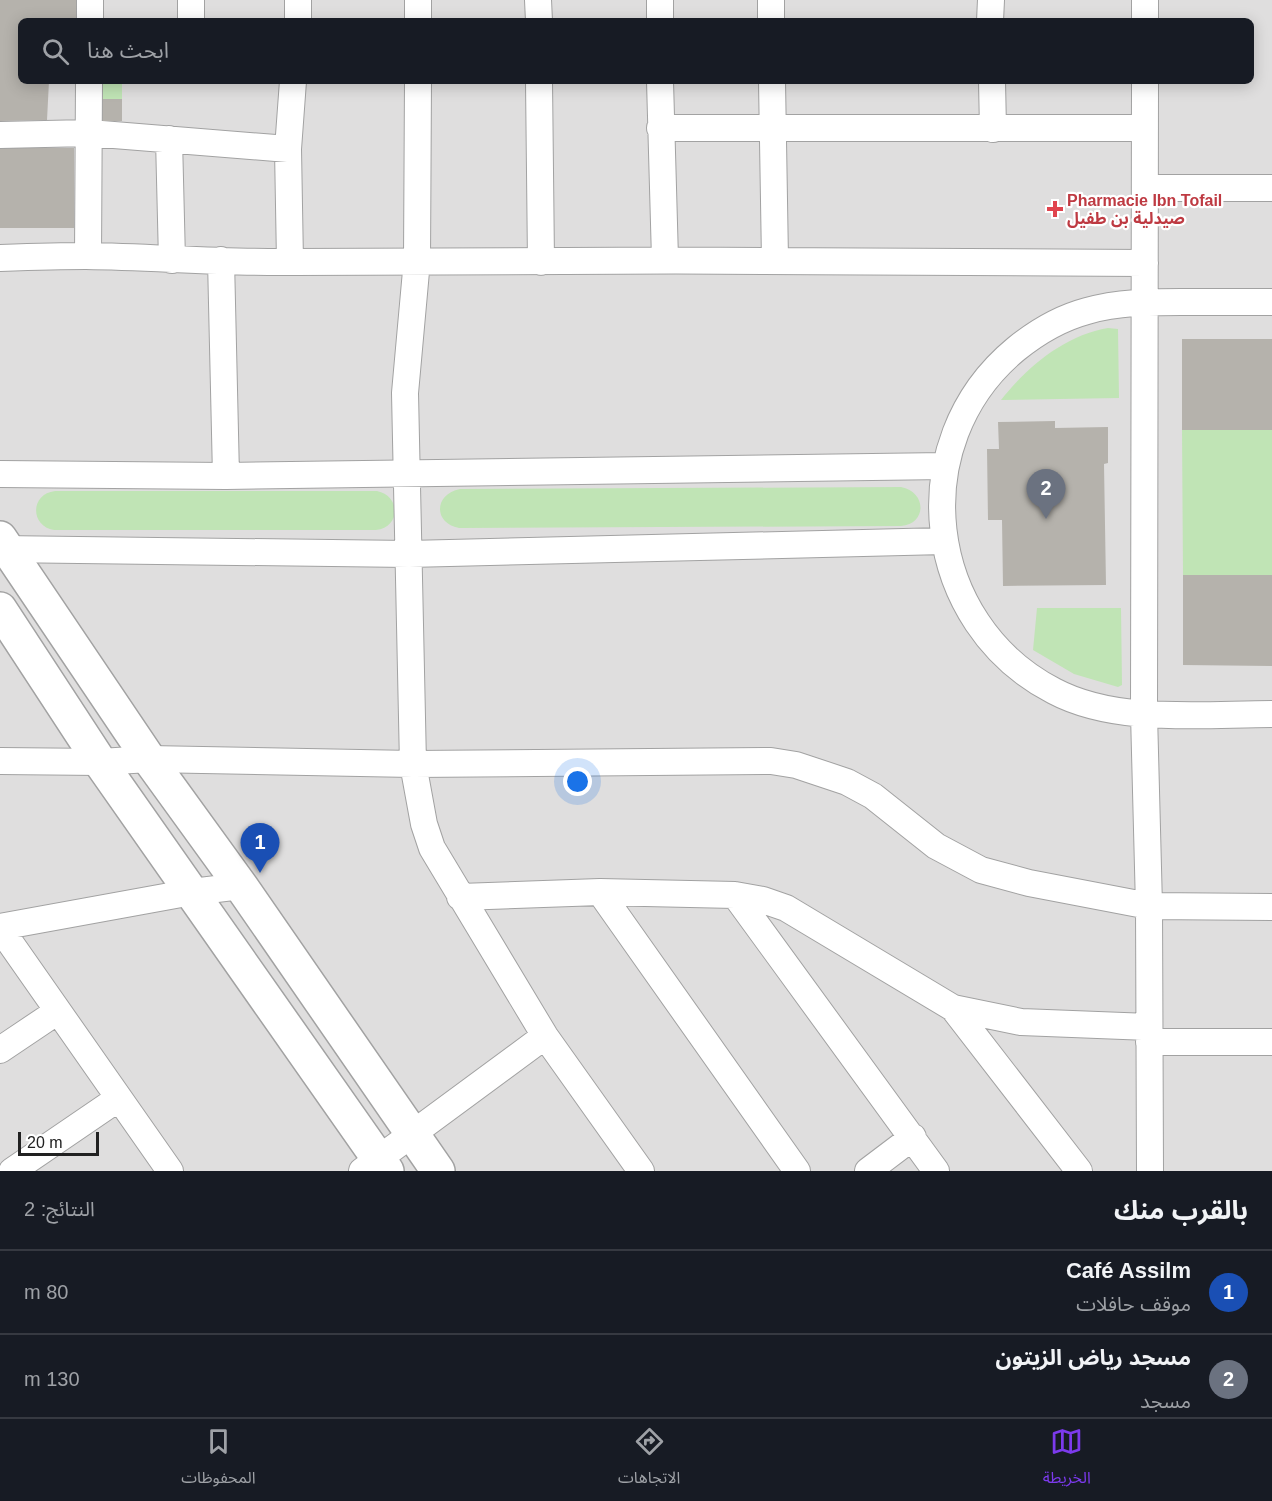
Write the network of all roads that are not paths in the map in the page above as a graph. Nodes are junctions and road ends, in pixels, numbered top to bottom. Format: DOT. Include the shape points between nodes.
graph roads {
  1 [pos="90,0"];
  2 [pos="191,0"];
  3 [pos="298,0"];
  4 [pos="418,0"];
  5 [pos="538,0"];
  6 [pos="660,0"];
  7 [pos="771,0"];
  8 [pos="991,0"];
  9 [pos="1145,0"];
  10 [pos="90,18"];
  11 [pos="191,18"];
  12 [pos="298,18"];
  13 [pos="418,18"];
  14 [pos="539,18"];
  15 [pos="660,18"];
  16 [pos="771,18"];
  17 [pos="990,18"];
  18 [pos="1145,18"];
  19 [pos="89,84"];
  20 [pos="293,84"];
  21 [pos="418,84"];
  22 [pos="539,84"];
  23 [pos="660,84"];
  24 [pos="772,84"];
  25 [pos="992,84"];
  26 [pos="1145,84"];
  27 [pos="660,128"];
  28 [pos="773,128"];
  29 [pos="1145,128"];
  30 [pos="993,129"];
  31 [pos="89,133"];
  32 [pos="0,135"];
  33 [pos="169,139"];
  34 [pos="288,149"];
  35 [pos="1146,188"];
  36 [pos="1272,188"];
  37 [pos="88,256"];
  38 [pos="0,258"];
  39 [pos="665,259"];
  40 [pos="172,260"];
  41 [pos="221,260"];
  42 [pos="417,260"];
  43 [pos="775,260"];
  44 [pos="290,262"];
  45 [pos="541,262"];
  46 [pos="1145,263"];
  47 [pos="1144,302"];
  48 [pos="1272,302"];
  49 [pos="945,466"];
  50 [pos="0,474"];
  51 [pos="406,474"];
  52 [pos="226,476"];
  53 [pos="944,541"];
  54 [pos="3,545"];
  55 [pos="410,554"];
  56 [pos="0,609"];
  57 [pos="1144,714"];
  58 [pos="1272,714"];
  59 [pos="149,759"];
  60 [pos="0,761"];
  61 [pos="100,762"];
  62 [pos="413,764"];
  63 [pos="241,886"];
  64 [pos="192,892"];
  65 [pos="600,892"];
  66 [pos="735,895"];
  67 [pos="460,897"];
  68 [pos="1149,906"];
  69 [pos="1272,908"];
  70 [pos="0,927"];
  71 [pos="953,1008"];
  72 [pos="58,1011"];
  73 [pos="1149,1034"];
  74 [pos="545,1036"];
  75 [pos="1272,1042"];
  76 [pos="0,1050"];
  77 [pos="119,1098"];
  78 [pos="413,1134"];
  79 [pos="913,1137"];
  80 [pos="376,1167"];
  81 [pos="12,1171"];
  82 [pos="170,1171"];
  83 [pos="438,1171"];
  84 [pos="641,1171"];
  85 [pos="797,1171"];
  86 [pos="868,1171"];
  87 [pos="936,1171"];
  88 [pos="1079,1171"];
  89 [pos="1150,1171"];
  1 -- 10 [label="street"];
  2 -- 11 [label="street"];
  3 -- 12 [label="street"];
  4 -- 13 [label="street"];
  5 -- 14 [label="street"];
  6 -- 15 [label="street"];
  7 -- 16 [label="street"];
  8 -- 17 [label="street"];
  9 -- 18 [label="street"];
  19 -- 31 [label="street"];
  20 -- 34 [label="street"];
  21 -- 42 [label="street"];
  22 -- 45 [label="street"];
  23 -- 27 [label="street"];
  24 -- 28 [label="street"];
  25 -- 30 [label="street"];
  26 -- 29 [label="street"];
  27 -- 28 [label="street"];
  27 -- 39 [label="street"];
  28 -- 30 [label="street"];
  28 -- 43 [label="street"];
  29 -- 30 [label="street"];
  29 -- 35 [label="street"];
  31 -- 32 [label="street"];
  31 -- 33 [label="street"];
  31 -- 37 [label="street"];
  33 -- 34 [label="street"];
  33 -- 40 [label="street"];
  34 -- 44 [label="street"];
  35 -- 36 [label="street"];
  35 -- 46 [label="street"];
  37 -- 38 [label="street"];
  37 -- 40 [label="street"];
  39 -- 43 [label="street"];
  39 -- 45 [label="street"];
  40 -- 41 [label="street"];
  41 -- 44 [label="street"];
  41 -- 52 [label="street"];
  42 -- 44 [label="street"];
  42 -- 45 [label="street"];
  42 -- 51 [label="street" via="405,393"];
  43 -- 46 [label="street"];
  46 -- 47 [label="street"];
  47 -- 48 [label="street"];
  47 -- 49 [label="street" via="1115,304 1057,323 1004,359 965,410"];
  47 -- 57 [label="street"];
  49 -- 51 [label="street"];
  49 -- 53 [label="street" via="941,503"];
  50 -- 52 [label="street"];
  51 -- 52 [label="street"];
  51 -- 55 [label="street"];
  53 -- 55 [label="street"];
  53 -- 57 [label="street" via="963,599 1001,653 1054,692 1085,704"];
  54 -- 55 [label="street"];
  54 -- 59 [label="street"];
  55 -- 62 [label="street"];
  56 -- 61 [label="street"];
  57 -- 58 [label="street"];
  57 -- 68 [label="street"];
  59 -- 61 [label="street"];
  59 -- 62 [label="street"];
  59 -- 63 [label="street"];
  60 -- 61 [label="street"];
  61 -- 64 [label="street"];
  62 -- 67 [label="street" via="432,848"];
  62 -- 68 [label="street" via="771,761 796,765 847,782 873,796 936,846 981,870"];
  63 -- 64 [label="street"];
  63 -- 78 [label="street"];
  64 -- 70 [label="street"];
  64 -- 80 [label="street"];
  65 -- 66 [label="street"];
  65 -- 67 [label="street"];
  65 -- 85 [label="street"];
  66 -- 71 [label="street" via="786,908"];
  66 -- 79 [label="street"];
  67 -- 74 [label="street"];
  68 -- 69 [label="street"];
  68 -- 73 [label="street"];
  70 -- 72 [label="street"];
  71 -- 73 [label="street" via="1021,1023"];
  71 -- 88 [label="street"];
  72 -- 76 [label="street"];
  72 -- 77 [label="street"];
  73 -- 75 [label="street"];
  73 -- 89 [label="street"];
  74 -- 78 [label="street"];
  74 -- 84 [label="street"];
  77 -- 81 [label="street"];
  77 -- 82 [label="street"];
  78 -- 80 [label="street"];
  78 -- 83 [label="street"];
  79 -- 86 [label="street"];
  79 -- 87 [label="street"];
}
